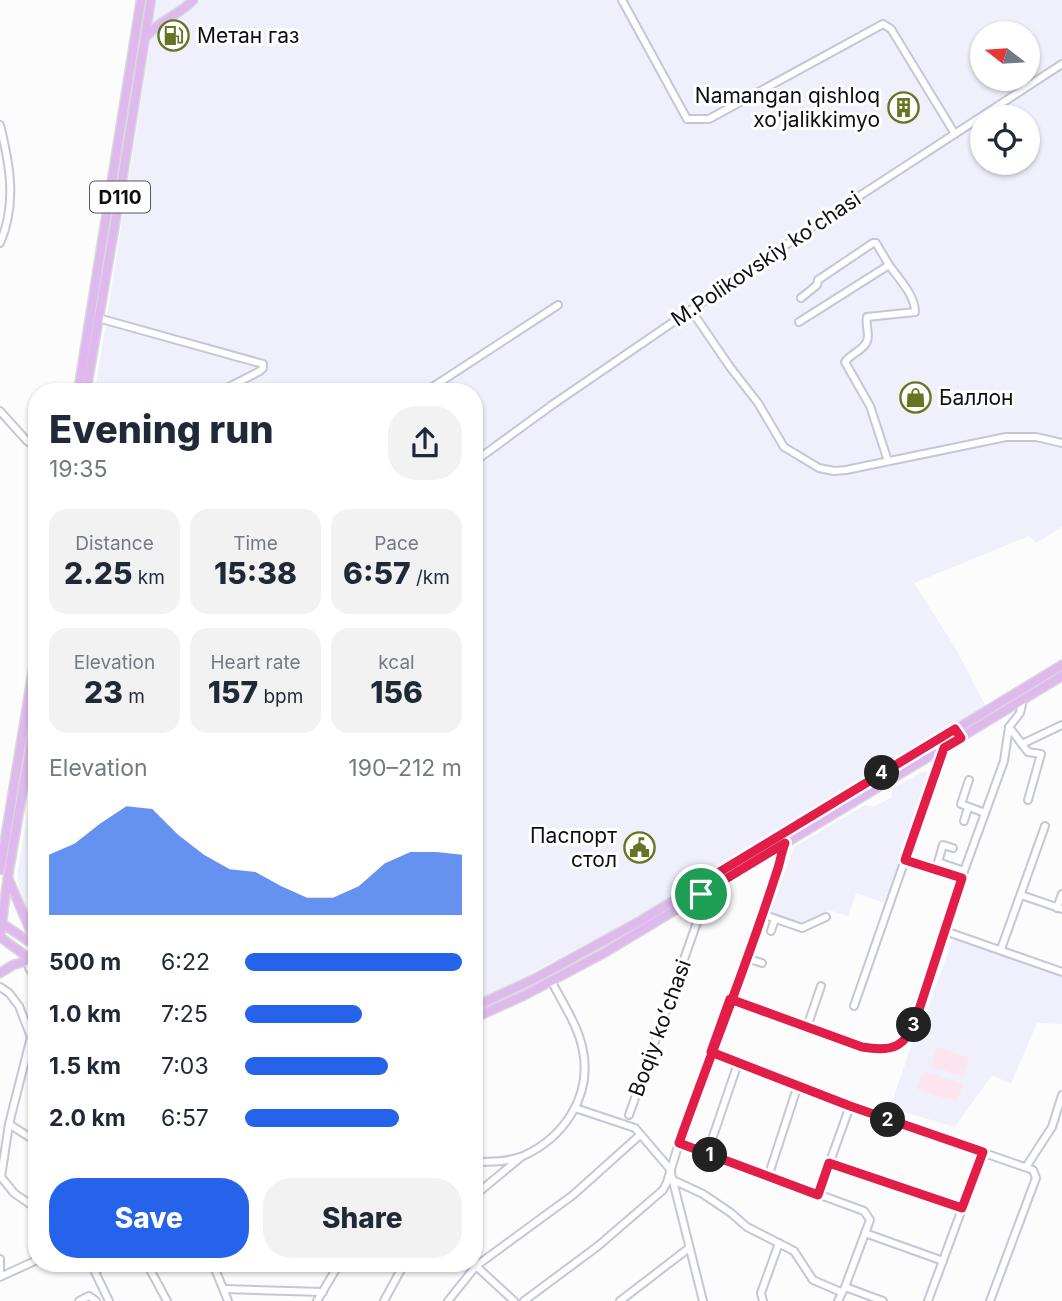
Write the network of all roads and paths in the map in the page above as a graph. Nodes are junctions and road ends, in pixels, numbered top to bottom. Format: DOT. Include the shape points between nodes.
graph roads {
  1 [pos="193,0"];
  2 [pos="622,0"];
  3 [pos="148,1"];
  4 [pos="145,39"];
  5 [pos="1062,64"];
  6 [pos="0,125"];
  7 [pos="956,134"];
  8 [pos="107,217"];
  9 [pos="117,218"];
  10 [pos="0,243"];
  11 [pos="890,265"];
  12 [pos="801,298"];
  13 [pos="558,305"];
  14 [pos="691,310"];
  15 [pos="98,318"];
  16 [pos="799,322"];
  17 [pos="79,383"];
  18 [pos="87,383"];
  19 [pos="237,383"];
  20 [pos="439,383"];
  21 [pos="0,411"];
  22 [pos="28,442"];
  23 [pos="1062,443"];
  24 [pos="483,455"];
  25 [pos="888,461"];
  26 [pos="1062,664"];
  27 [pos="1062,676"];
  28 [pos="28,700"];
  29 [pos="1023,700"];
  30 [pos="1062,725"];
  31 [pos="1009,727"];
  32 [pos="955,729"];
  33 [pos="961,738"];
  34 [pos="1022,744"];
  35 [pos="944,748"];
  36 [pos="28,759"];
  37 [pos="968,780"];
  38 [pos="1028,800"];
  39 [pos="968,808"];
  40 [pos="985,813"];
  41 [pos="964,821"];
  42 [pos="1045,826"];
  43 [pos="782,834"];
  44 [pos="785,843"];
  45 [pos="953,848"];
  46 [pos="905,860"];
  47 [pos="0,870"];
  48 [pos="963,875"];
  49 [pos="8,876"];
  50 [pos="700,893"];
  51 [pos="1062,894"];
  52 [pos="1021,895"];
  53 [pos="716,905"];
  54 [pos="1060,909"];
  55 [pos="762,914"];
  56 [pos="826,917"];
  57 [pos="775,919"];
  58 [pos="1,923"];
  59 [pos="28,927"];
  60 [pos="771,931"];
  61 [pos="945,931"];
  62 [pos="0,937"];
  63 [pos="28,940"];
  64 [pos="1001,949"];
  65 [pos="28,958"];
  66 [pos="746,958"];
  67 [pos="28,963"];
  68 [pos="762,963"];
  69 [pos="1062,972"];
  70 [pos="0,973"];
  71 [pos="552,982"];
  72 [pos="821,986"];
  73 [pos="0,987"];
  74 [pos="730,999"];
  75 [pos="483,1003"];
  76 [pos="854,1006"];
  77 [pos="483,1014"];
  78 [pos="28,1026"];
  79 [pos="807,1027"];
  80 [pos="711,1052"];
  81 [pos="738,1063"];
  82 [pos="28,1065"];
  83 [pos="798,1085"];
  84 [pos="1062,1095"];
  85 [pos="850,1106"];
  86 [pos="575,1108"];
  87 [pos="629,1115"];
  88 [pos="9,1124"];
  89 [pos="640,1135"];
  90 [pos="28,1136"];
  91 [pos="679,1143"];
  92 [pos="983,1152"];
  93 [pos="707,1153"];
  94 [pos="521,1157"];
  95 [pos="483,1162"];
  96 [pos="829,1163"];
  97 [pos="1026,1167"];
  98 [pos="670,1169"];
  99 [pos="768,1177"];
  100 [pos="673,1180"];
  101 [pos="483,1189"];
  102 [pos="818,1195"];
  103 [pos="28,1203"];
  104 [pos="962,1208"];
  105 [pos="865,1233"];
  106 [pos="779,1243"];
  107 [pos="689,1248"];
  108 [pos="0,1259"];
  109 [pos="483,1261"];
  110 [pos="943,1261"];
  111 [pos="28,1264"];
  112 [pos="95,1272"];
  113 [pos="151,1272"];
  114 [pos="217,1272"];
  115 [pos="334,1272"];
  116 [pos="400,1272"];
  117 [pos="471,1272"];
  118 [pos="483,1272"];
  119 [pos="1,1276"];
  120 [pos="224,1289"];
  121 [pos="843,1290"];
  122 [pos="323,1292"];
  123 [pos="527,1300"];
  124 [pos="79,1301"];
  125 [pos="96,1301"];
  126 [pos="109,1301"];
  127 [pos="167,1301"];
  128 [pos="228,1301"];
  129 [pos="317,1301"];
  130 [pos="384,1301"];
  131 [pos="448,1301"];
  132 [pos="514,1301"];
  133 [pos="620,1301"];
  134 [pos="703,1301"];
  135 [pos="763,1301"];
  136 [pos="838,1301"];
  137 [pos="883,1301"];
  138 [pos="928,1301"];
  139 [pos="990,1301"];
  1 -- 4 [label="main road"];
  2 -- 7 [label="street" via="687,119 709,119 884,24"];
  3 -- 4 [label="main road, D110"];
  3 -- 8 [label="main road, D110"];
  4 -- 9 [label="main road, D110"];
  5 -- 7 [label="street, M.Polikovskiy koʻchasi"];
  6 -- 10 [label="street" via="11,191"];
  7 -- 14 [label="street, M.Polikovskiy koʻchasi"];
  8 -- 9 [label="main road"];
  8 -- 17 [label="main road, D110"];
  9 -- 15 [label="main road, D110"];
  11 -- 12 [label="street" via="873,243 818,280"];
  11 -- 16 [label="street"];
  11 -- 25 [label="street" via="913,300 915,312 867,317 866,344 845,362 870,406"];
  13 -- 20 [label="street"];
  14 -- 24 [label="street, M.Polikovskiy koʻchasi"];
  14 -- 25 [label="street" via="784,447 834,471"];
  15 -- 18 [label="main road, D110"];
  15 -- 19 [label="street" via="263,363 264,368"];
  21 -- 22 [label="street"];
  23 -- 25 [label="street" via="1006,437"];
  26 -- 32 [label="main road"];
  27 -- 29 [label="main road"];
  28 -- 47 [label="main road"];
  29 -- 31 [label="street"];
  29 -- 33 [label="main road"];
  30 -- 34 [label="street"];
  31 -- 34 [label="street"];
  31 -- 40 [label="street" via="1004,761"];
  32 -- 33 [label="street"];
  32 -- 43 [label="main road"];
  33 -- 35 [label="main road"];
  34 -- 38 [label="street" via="1028,752 1041,754"];
  35 -- 44 [label="main road"];
  35 -- 46 [label="street"];
  36 -- 49 [label="main road"];
  37 -- 39 [label="street" via="961,804"];
  39 -- 40 [label="street"];
  39 -- 41 [label="street"];
  40 -- 48 [label="street"];
  42 -- 52 [label="street"];
  43 -- 44 [label="street"];
  43 -- 50 [label="main road"];
  44 -- 50 [label="main road"];
  44 -- 55 [label="street"];
  45 -- 48 [label="street" via="943,845 938,862"];
  46 -- 48 [label="street"];
  46 -- 76 [label="street"];
  48 -- 61 [label="street"];
  49 -- 58 [label="main road"];
  49 -- 59 [label="main road"];
  50 -- 53 [label="street"];
  50 -- 71 [label="main road"];
  50 -- 75 [label="main road"];
  50 -- 87 [label="street, Boqiy koʻchasi" via="697,924"];
  51 -- 54 [label="street"];
  52 -- 54 [label="street"];
  52 -- 64 [label="street"];
  55 -- 57 [label="street"];
  55 -- 66 [label="street"];
  56 -- 57 [label="street" via="805,929"];
  57 -- 60 [label="street"];
  58 -- 62 [label="main road"];
  58 -- 63 [label="main road"];
  61 -- 64 [label="street"];
  61 -- 79 [label="street" via="906,1039 893,1047 874,1049"];
  62 -- 65 [label="main road"];
  64 -- 69 [label="street"];
  66 -- 68 [label="street"];
  66 -- 74 [label="street"];
  67 -- 70 [label="main road"];
  71 -- 77 [label="main road"];
  71 -- 86 [label="street" via="583,1051 584,1072"];
  72 -- 79 [label="street"];
  73 -- 78 [label="street" via="15,1000"];
  74 -- 79 [label="street"];
  74 -- 80 [label="street"];
  80 -- 81 [label="street"];
  80 -- 91 [label="street"];
  81 -- 83 [label="street"];
  81 -- 93 [label="street"];
  82 -- 88 [label="street"];
  83 -- 85 [label="street"];
  83 -- 99 [label="street"];
  84 -- 97 [label="street" via="1052,1127"];
  85 -- 92 [label="street"];
  85 -- 96 [label="street"];
  86 -- 89 [label="street" via="626,1124"];
  86 -- 94 [label="street" via="566,1125"];
  88 -- 90 [label="street"];
  88 -- 103 [label="street" via="1,1177"];
  89 -- 98 [label="street"];
  89 -- 109 [label="street" via="573,1195"];
  91 -- 93 [label="street"];
  91 -- 98 [label="street"];
  92 -- 97 [label="street"];
  92 -- 104 [label="street"];
  93 -- 99 [label="street"];
  94 -- 95 [label="street"];
  94 -- 101 [label="street"];
  96 -- 102 [label="street"];
  96 -- 104 [label="street"];
  97 -- 139 [label="street" via="1037,1178"];
  98 -- 100 [label="street"];
  98 -- 123 [label="street" via="663,1190 648,1204"];
  99 -- 102 [label="street"];
  100 -- 106 [label="street"];
  100 -- 107 [label="street"];
  102 -- 105 [label="street" via="867,1213 870,1220"];
  104 -- 110 [label="street"];
  105 -- 110 [label="street"];
  105 -- 121 [label="street"];
  106 -- 121 [label="street" via="797,1254 813,1280"];
  106 -- 135 [label="street" via="761,1293"];
  107 -- 133 [label="street"];
  107 -- 134 [label="street"];
  108 -- 119 [label="street"];
  110 -- 138 [label="street"];
  111 -- 119 [label="street"];
  112 -- 126 [label="street"];
  113 -- 127 [label="street"];
  114 -- 120 [label="street"];
  115 -- 122 [label="street"];
  116 -- 130 [label="street"];
  117 -- 131 [label="street"];
  118 -- 132 [label="street"];
  120 -- 122 [label="street"];
  120 -- 128 [label="street"];
  121 -- 136 [label="street"];
  121 -- 137 [label="street"];
  122 -- 129 [label="street"];
  124 -- 125 [label="street" via="89,1296"];
}
